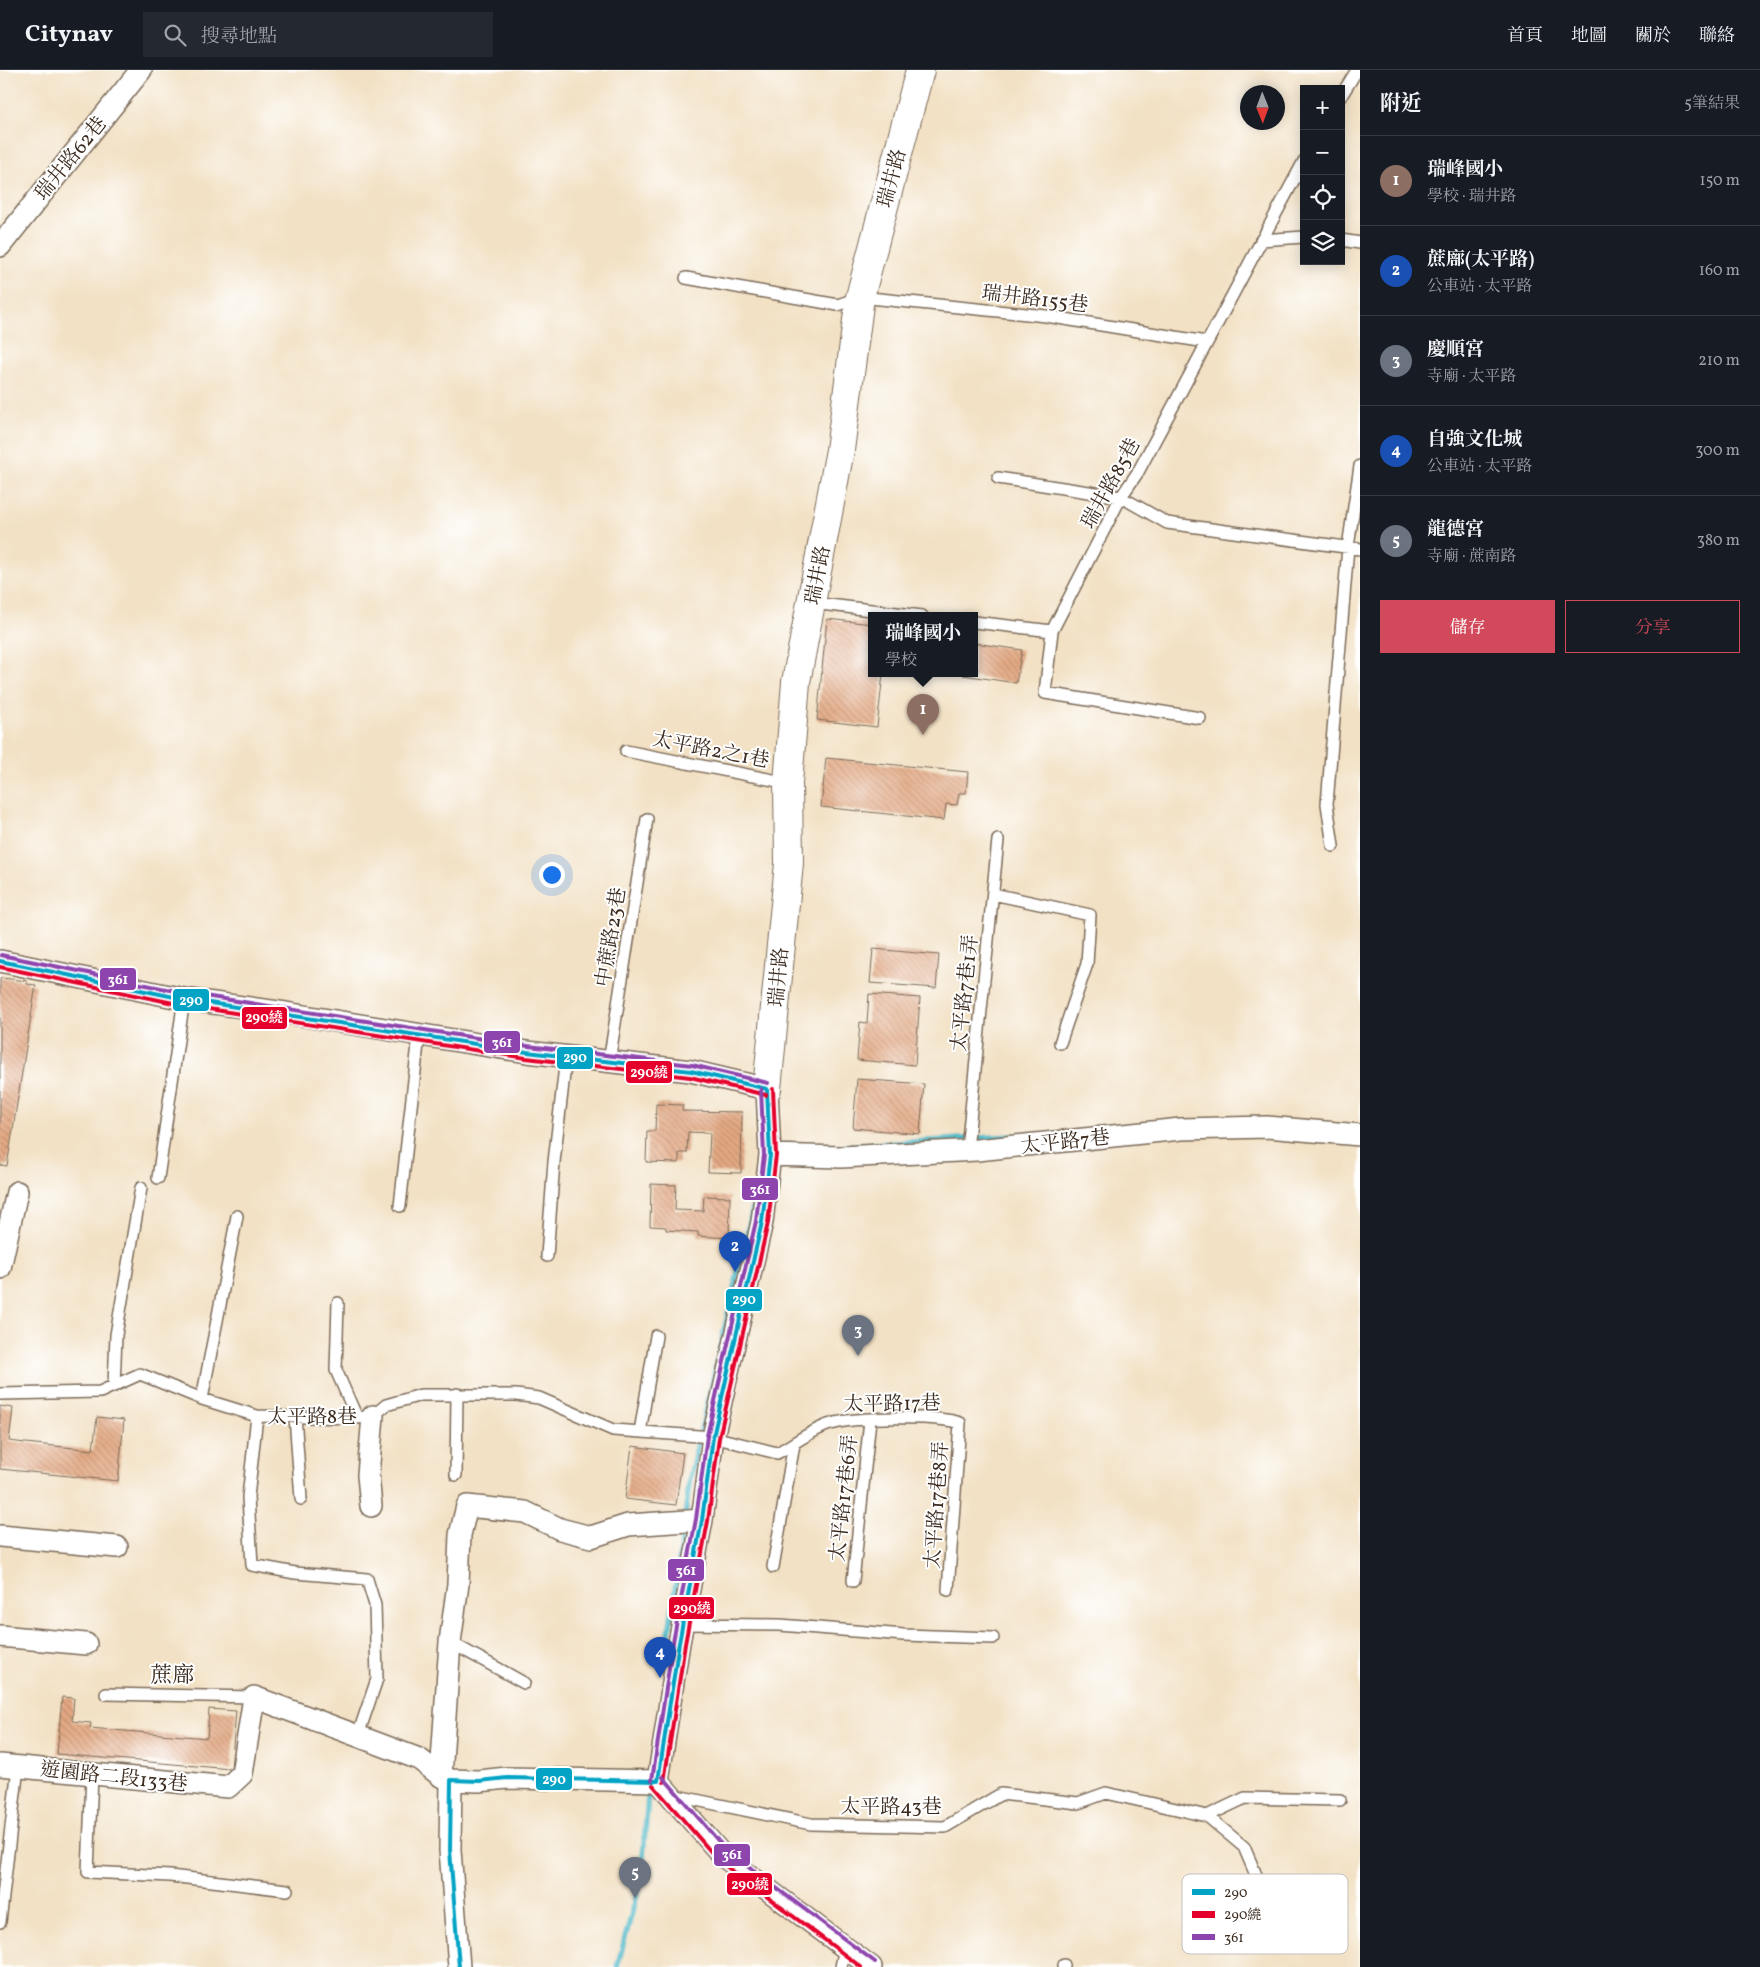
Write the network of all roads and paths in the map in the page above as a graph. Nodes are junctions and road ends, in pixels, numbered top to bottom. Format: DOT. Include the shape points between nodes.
graph roads {
  1 [pos="141,70"];
  2 [pos="920,70"];
  3 [pos="1357,70"];
  4 [pos="1345,90"];
  5 [pos="1300,167"];
  6 [pos="1300,238"];
  7 [pos="1261,240"];
  8 [pos="1345,241"];
  9 [pos="1360,243"];
  10 [pos="0,246"];
  11 [pos="686,278"];
  12 [pos="860,297"];
  13 [pos="1206,342"];
  14 [pos="1360,466"];
  15 [pos="998,478"];
  16 [pos="1121,497"];
  17 [pos="1348,547"];
  18 [pos="1360,549"];
  19 [pos="812,604"];
  20 [pos="885,612"];
  21 [pos="978,622"];
  22 [pos="1052,631"];
  23 [pos="1200,718"];
  24 [pos="626,751"];
  25 [pos="788,783"];
  26 [pos="647,819"];
  27 [pos="998,840"];
  28 [pos="1333,846"];
  29 [pos="993,894"];
  30 [pos="0,961"];
  31 [pos="184,1000"];
  32 [pos="419,1034"];
  33 [pos="1060,1043"];
  34 [pos="566,1057"];
  35 [pos="609,1062"];
  36 [pos="767,1089"];
  37 [pos="1360,1135"];
  38 [pos="967,1150"];
  39 [pos="770,1155"];
  40 [pos="158,1178"];
  41 [pos="141,1188"];
  42 [pos="17,1192"];
  43 [pos="400,1206"];
  44 [pos="237,1216"];
  45 [pos="547,1256"];
  46 [pos="0,1268"];
  47 [pos="338,1303"];
  48 [pos="656,1336"];
  49 [pos="114,1386"];
  50 [pos="0,1394"];
  51 [pos="457,1394"];
  52 [pos="202,1399"];
  53 [pos="256,1416"];
  54 [pos="296,1416"];
  55 [pos="365,1417"];
  56 [pos="870,1420"];
  57 [pos="960,1424"];
  58 [pos="640,1432"];
  59 [pos="713,1437"];
  60 [pos="794,1444"];
  61 [pos="456,1475"];
  62 [pos="301,1498"];
  63 [pos="371,1506"];
  64 [pos="702,1520"];
  65 [pos="0,1536"];
  66 [pos="117,1547"];
  67 [pos="773,1567"];
  68 [pos="853,1581"];
  69 [pos="948,1590"];
  70 [pos="684,1624"];
  71 [pos="0,1636"];
  72 [pos="993,1638"];
  73 [pos="450,1642"];
  74 [pos="86,1644"];
  75 [pos="524,1683"];
  76 [pos="106,1694"];
  77 [pos="254,1697"];
  78 [pos="358,1735"];
  79 [pos="9,1766"];
  80 [pos="92,1775"];
  81 [pos="446,1778"];
  82 [pos="663,1788"];
  83 [pos="1340,1800"];
  84 [pos="1207,1816"];
  85 [pos="1256,1874"];
  86 [pos="287,1890"];
  87 [pos="0,1922"];
  88 [pos="843,1957"];
  89 [pos="459,1967"];
  90 [pos="871,1967"];
  1 -- 10 [label="street, 瑞井路62巷"];
  2 -- 12 [label="street, 瑞井路"];
  3 -- 4 [label="lane"];
  5 -- 7 [label="lane, 瑞井路85巷"];
  6 -- 7 [label="lane"];
  7 -- 13 [label="lane, 瑞井路85巷"];
  8 -- 9 [label="lane"];
  11 -- 12 [label="lane" via="838,305"];
  12 -- 13 [label="lane, 瑞井路155巷" via="1046,316"];
  12 -- 19 [label="street, 瑞井路" via="840,450"];
  13 -- 16 [label="lane, 瑞井路85巷" via="1138,472"];
  14 -- 17 [label="lane"];
  15 -- 16 [label="lane"];
  16 -- 17 [label="lane" via="1167,523"];
  16 -- 22 [label="lane, 瑞井路85巷"];
  17 -- 18 [label="lane"];
  17 -- 28 [label="lane" via="1327,804"];
  19 -- 20 [label="lane"];
  19 -- 25 [label="street, 瑞井路" via="796,682"];
  21 -- 22 [label="lane"];
  22 -- 23 [label="lane, 瑞井路85巷" via="1046,693"];
  24 -- 25 [label="lane, 太平路2之1巷"];
  25 -- 36 [label="street, 瑞井路" via="789,863"];
  26 -- 35 [label="lane, 中蔗路23巷"];
  27 -- 29 [label="lane, 太平路7巷1弄"];
  29 -- 33 [label="lane" via="1090,915 1087,964"];
  29 -- 38 [label="lane, 太平路7巷1弄"];
  30 -- 31 [label="street"];
  31 -- 32 [label="street"];
  31 -- 40 [label="lane"];
  32 -- 34 [label="street"];
  32 -- 43 [label="lane"];
  34 -- 35 [label="street"];
  34 -- 45 [label="lane"];
  35 -- 36 [label="street" via="691,1071"];
  36 -- 39 [label="street"];
  37 -- 38 [label="street, 太平路7巷" via="1267,1127 1181,1129"];
  38 -- 39 [label="street, 太平路7巷" via="841,1158"];
  39 -- 59 [label="street" via="754,1263"];
  41 -- 49 [label="lane" via="116,1335"];
  42 -- 46 [label="street"];
  44 -- 52 [label="lane"];
  47 -- 55 [label="lane" via="336,1370"];
  48 -- 58 [label="lane"];
  49 -- 50 [label="lane, 太平路8巷" via="100,1392"];
  49 -- 52 [label="lane, 太平路8巷" via="140,1374"];
  51 -- 55 [label="lane, 太平路8巷" via="421,1395 386,1405"];
  51 -- 58 [label="lane, 太平路8巷" via="539,1398 613,1430"];
  51 -- 61 [label="lane"];
  52 -- 53 [label="lane, 太平路8巷"];
  53 -- 54 [label="lane, 太平路8巷"];
  53 -- 78 [label="lane" via="248,1497 252,1565 367,1579 375,1605 377,1680"];
  54 -- 55 [label="lane, 太平路8巷"];
  54 -- 62 [label="lane"];
  55 -- 63 [label="street"];
  56 -- 57 [label="lane, 太平路17巷" via="949,1420"];
  56 -- 60 [label="lane, 太平路17巷" via="830,1424"];
  56 -- 68 [label="lane, 太平路17巷6弄"];
  57 -- 69 [label="lane, 太平路17巷8弄"];
  58 -- 59 [label="lane, 太平路8巷"];
  59 -- 60 [label="lane, 太平路17巷" via="777,1453"];
  59 -- 64 [label="street"];
  60 -- 67 [label="lane"];
  64 -- 70 [label="street"];
  64 -- 73 [label="street" via="628,1525 592,1537 560,1529 525,1512 467,1506 460,1535 458,1584"];
  65 -- 66 [label="street"];
  70 -- 72 [label="lane" via="780,1625"];
  70 -- 82 [label="street" via="679,1643"];
  71 -- 74 [label="street"];
  73 -- 75 [label="lane"];
  73 -- 81 [label="street"];
  76 -- 77 [label="lane"];
  77 -- 78 [label="street"];
  77 -- 80 [label="street, 遊園路二段133巷" via="242,1774 228,1787"];
  78 -- 81 [label="street" via="419,1759"];
  79 -- 80 [label="street, 遊園路二段133巷"];
  79 -- 87 [label="lane"];
  80 -- 86 [label="lane" via="88,1872 170,1876"];
  81 -- 82 [label="street" via="479,1781 507,1778"];
  81 -- 89 [label="street"];
  82 -- 84 [label="lane, 太平路43巷" via="811,1824 945,1828 1001,1794 1078,1803 1106,1794"];
  82 -- 88 [label="street" via="723,1856"];
  83 -- 84 [label="lane" via="1244,1798"];
  84 -- 85 [label="lane" via="1244,1847"];
  88 -- 90 [label="street"];
}
